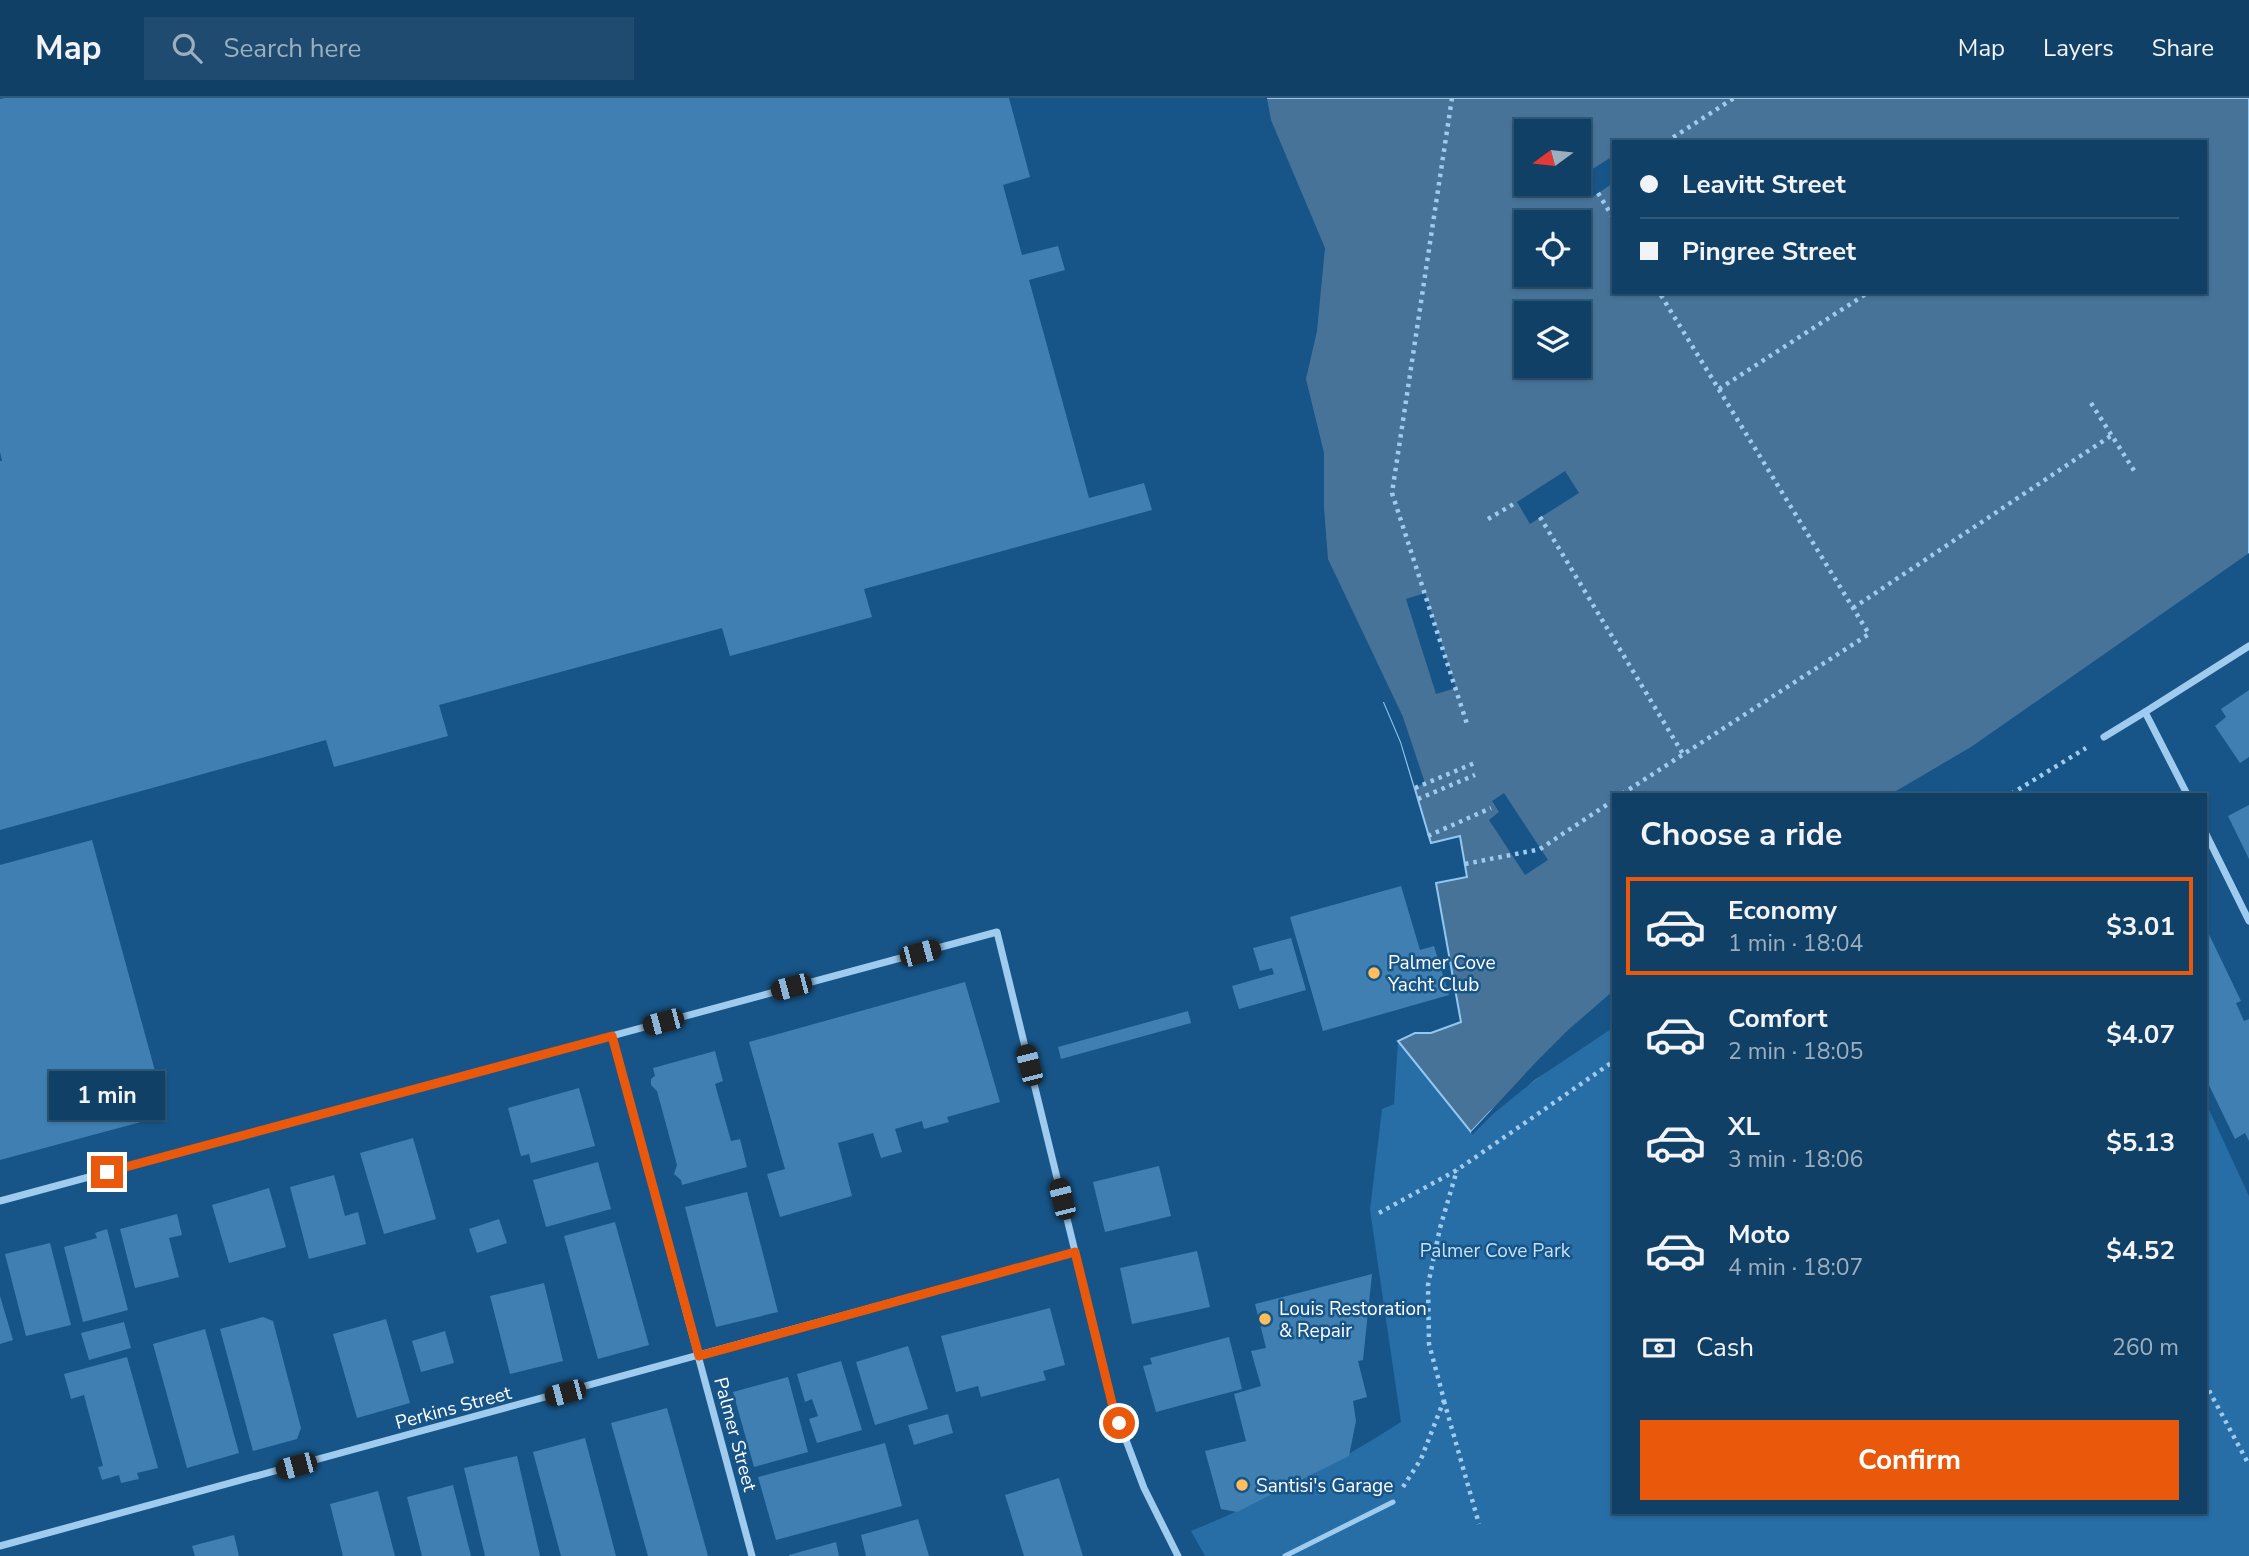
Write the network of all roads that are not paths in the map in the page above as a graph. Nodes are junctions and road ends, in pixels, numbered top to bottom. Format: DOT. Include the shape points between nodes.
graph roads {
  1 [pos="2249,646"];
  2 [pos="2145,712"];
  3 [pos="2104,737"];
  4 [pos="2186,793"];
  5 [pos="2207,836"];
  6 [pos="2249,922"];
  7 [pos="612,1036"];
  8 [pos="0,1201"];
  9 [pos="1075,1252"];
  10 [pos="699,1356"];
  11 [pos="1393,1502"];
  12 [pos="0,1546"];
  13 [pos="752,1556"];
  14 [pos="1178,1556"];
  15 [pos="1285,1556"];
  1 -- 2 [label="street"];
  2 -- 3 [label="street"];
  2 -- 4 [label="street"];
  5 -- 6 [label="street"];
  7 -- 8 [label="street"];
  7 -- 9 [label="street" via="997,932"];
  7 -- 10 [label="street, Palmer Street"];
  9 -- 10 [label="street, Perkins Street"];
  9 -- 14 [label="street" via="1112,1403 1144,1488"];
  10 -- 12 [label="street, Perkins Street"];
  10 -- 13 [label="street, Palmer Street"];
  11 -- 15 [label="lane"];
}
